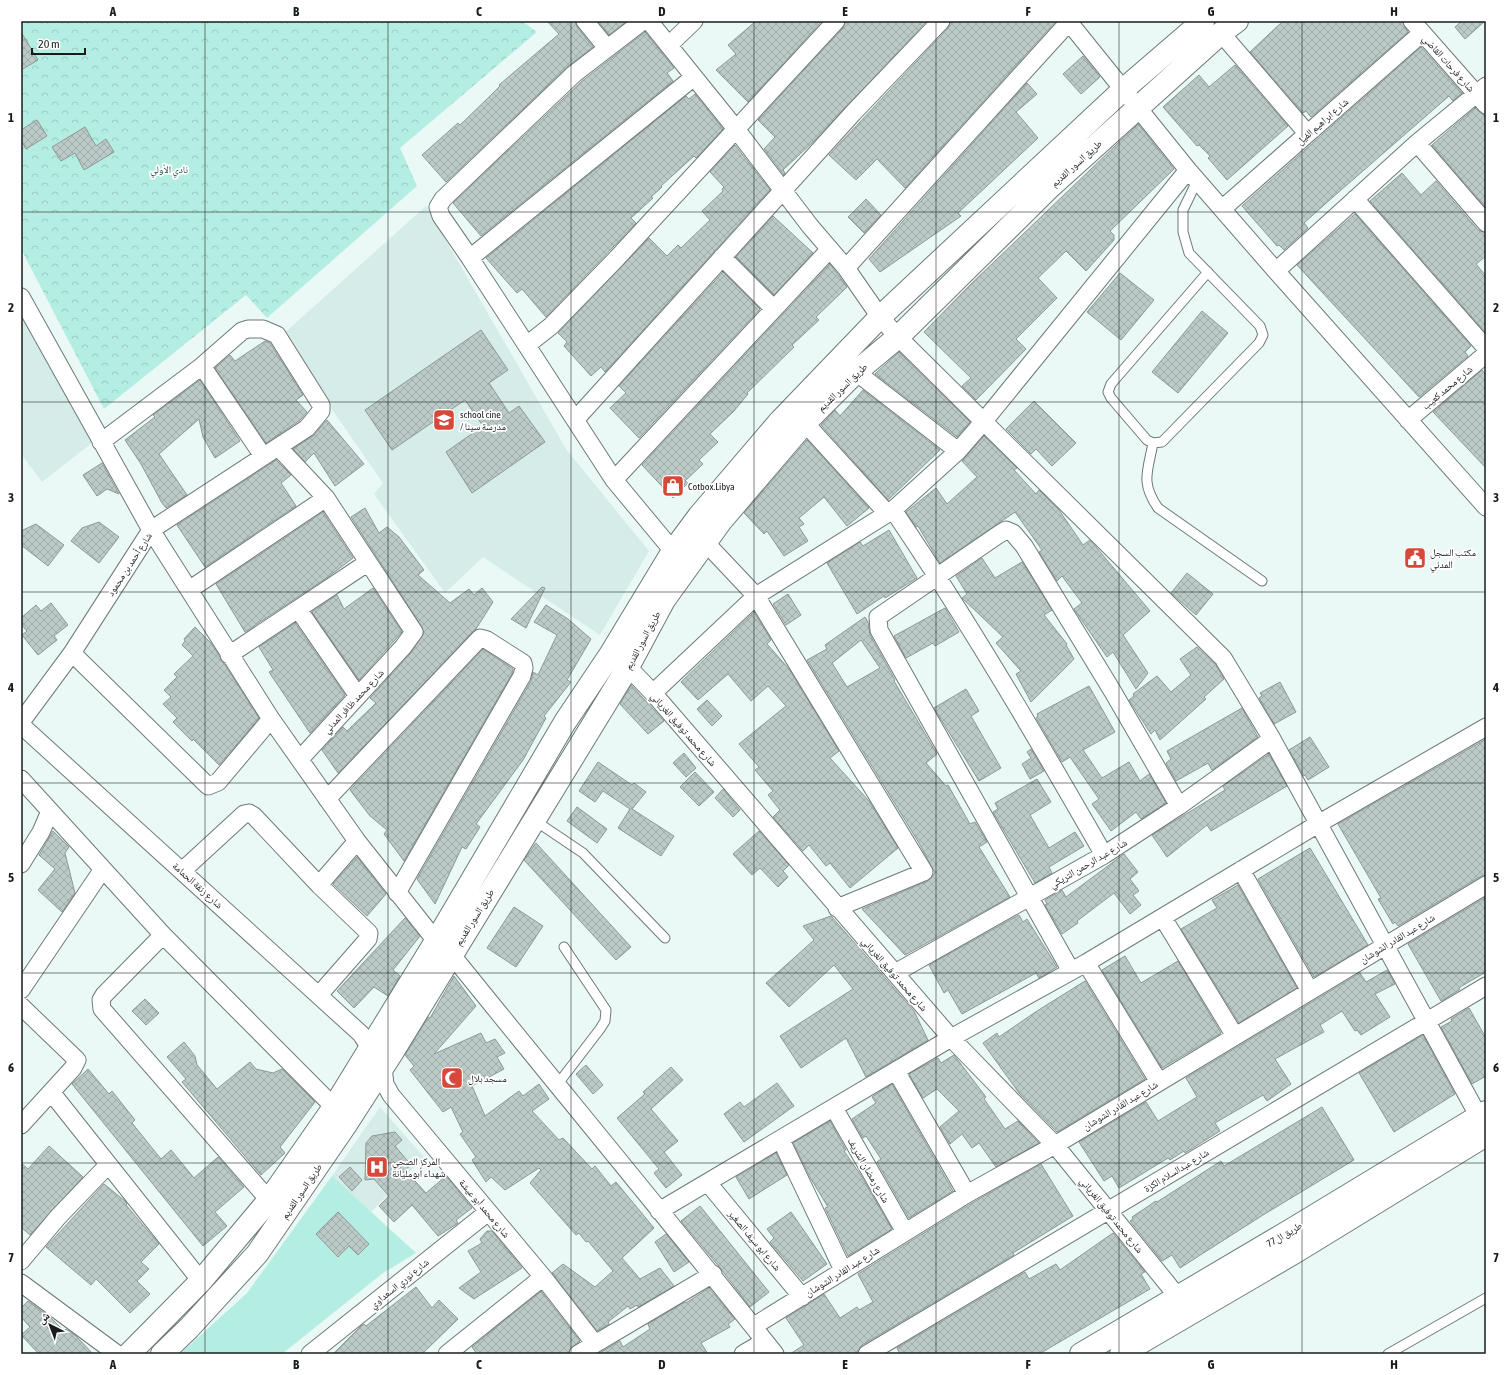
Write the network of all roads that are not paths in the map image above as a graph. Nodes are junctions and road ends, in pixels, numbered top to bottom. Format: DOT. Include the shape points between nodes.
graph roads {
  1 [pos="586,21"];
  2 [pos="643,21"];
  3 [pos="649,21"];
  4 [pos="694,21"];
  5 [pos="836,21"];
  6 [pos="941,21"];
  7 [pos="1069,22"];
  8 [pos="1220,25"];
  9 [pos="1417,27"];
  10 [pos="669,45"];
  11 [pos="607,48"];
  12 [pos="694,77"];
  13 [pos="1124,89"];
  14 [pos="1483,95"];
  15 [pos="1138,107"];
  16 [pos="736,129"];
  17 [pos="1307,133"];
  18 [pos="1417,144"];
  19 [pos="1192,175"];
  20 [pos="783,191"];
  21 [pos="1355,199"];
  22 [pos="1222,209"];
  23 [pos="1486,223"];
  24 [pos="830,249"];
  25 [pos="722,257"];
  26 [pos="470,258"];
  27 [pos="846,268"];
  28 [pos="1276,271"];
  29 [pos="1208,272"];
  30 [pos="21,297"];
  31 [pos="774,309"];
  32 [pos="880,317"];
  33 [pos="898,337"];
  34 [pos="527,345"];
  35 [pos="1486,348"];
  36 [pos="1486,354"];
  37 [pos="202,366"];
  38 [pos="856,372"];
  39 [pos="575,420"];
  40 [pos="1408,420"];
  41 [pos="984,421"];
  42 [pos="805,423"];
  43 [pos="101,442"];
  44 [pos="1154,443"];
  45 [pos="279,448"];
  46 [pos="958,451"];
  47 [pos="263,456"];
  48 [pos="614,480"];
  49 [pos="326,498"];
  50 [pos="1486,507"];
  51 [pos="890,512"];
  52 [pos="151,530"];
  53 [pos="706,542"];
  54 [pos="672,551"];
  55 [pos="367,563"];
  56 [pos="938,576"];
  57 [pos="1262,581"];
  58 [pos="189,590"];
  59 [pos="756,596"];
  60 [pos="298,609"];
  61 [pos="72,653"];
  62 [pos="229,655"];
  63 [pos="610,655"];
  64 [pos="628,667"];
  65 [pos="653,693"];
  66 [pos="358,696"];
  67 [pos="271,719"];
  68 [pos="21,724"];
  69 [pos="1483,735"];
  70 [pos="1272,739"];
  71 [pos="300,759"];
  72 [pos="21,779"];
  73 [pos="327,798"];
  74 [pos="1178,806"];
  75 [pos="50,811"];
  76 [pos="534,820"];
  77 [pos="1318,824"];
  78 [pos="357,841"];
  79 [pos="1104,856"];
  80 [pos="21,864"];
  81 [pos="103,868"];
  82 [pos="1241,870"];
  83 [pos="182,871"];
  84 [pos="319,885"];
  85 [pos="1486,885"];
  86 [pos="397,893"];
  87 [pos="1028,897"];
  88 [pos="837,908"];
  89 [pos="1163,918"];
  90 [pos="163,935"];
  91 [pos="665,938"];
  92 [pos="1384,946"];
  93 [pos="564,947"];
  94 [pos="444,948"];
  95 [pos="1086,963"];
  96 [pos="1071,971"];
  97 [pos="895,973"];
  98 [pos="1486,986"];
  99 [pos="21,990"];
  100 [pos="1310,991"];
  101 [pos="319,995"];
  102 [pos="21,1006"];
  103 [pos="1426,1022"];
  104 [pos="1234,1036"];
  105 [pos="951,1038"];
  106 [pos="371,1048"];
  107 [pos="383,1068"];
  108 [pos="896,1071"];
  109 [pos="1159,1082"];
  110 [pos="557,1086"];
  111 [pos="51,1092"];
  112 [pos="334,1107"];
  113 [pos="834,1108"];
  114 [pos="1484,1121"];
  115 [pos="21,1124"];
  116 [pos="781,1140"];
  117 [pos="1055,1144"];
  118 [pos="108,1165"];
  119 [pos="708,1183"];
  120 [pos="967,1194"];
  121 [pos="268,1200"];
  122 [pos="1108,1210"];
  123 [pos="488,1212"];
  124 [pos="659,1212"];
  125 [pos="905,1232"];
  126 [pos="1291,1242"];
  127 [pos="21,1261"];
  128 [pos="843,1270"];
  129 [pos="713,1274"];
  130 [pos="543,1278"];
  131 [pos="201,1281"];
  132 [pos="21,1283"];
  133 [pos="802,1297"];
  134 [pos="1178,1297"];
  135 [pos="1486,1298"];
  136 [pos="754,1326"];
  137 [pos="595,1344"];
  138 [pos="770,1347"];
  139 [pos="454,1352"];
  140 [pos="117,1354"];
  141 [pos="129,1354"];
  142 [pos="162,1354"];
  143 [pos="310,1354"];
  144 [pos="578,1354"];
  145 [pos="743,1354"];
  146 [pos="866,1354"];
  147 [pos="1081,1354"];
  148 [pos="1121,1354"];
  149 [pos="1388,1354"];
  1 -- 11 [label="street"];
  2 -- 11 [label="street"];
  3 -- 10 [label="street"];
  4 -- 10 [label="street"];
  5 -- 16 [label="street"];
  6 -- 20 [label="street"];
  7 -- 13 [label="street"];
  7 -- 27 [label="street"];
  8 -- 13 [label="main road, طريق السور القديم"];
  8 -- 15 [label="main road, طريق السور القديم"];
  8 -- 17 [label="street"];
  9 -- 14 [label="street, شارع فرحات القاضي"];
  9 -- 17 [label="street, شارع ابراهيم الفيل"];
  10 -- 12 [label="street"];
  11 -- 26 [label="street" via="574,74 443,199 438,207 441,216"];
  12 -- 16 [label="street"];
  12 -- 26 [label="street"];
  13 -- 15 [label="street"];
  13 -- 32 [label="main road, طريق السور القديم"];
  14 -- 18 [label="street"];
  15 -- 19 [label="street"];
  15 -- 33 [label="main road, طريق السور القديم" via="1051,186"];
  16 -- 20 [label="street"];
  16 -- 34 [label="street" via="617,258 551,326"];
  17 -- 22 [label="street, شارع ابراهيم الفيل"];
  18 -- 21 [label="street"];
  18 -- 23 [label="street"];
  19 -- 22 [label="street"];
  19 -- 29 [label="lane" via="1183,210 1183,232 1189,253"];
  19 -- 41 [label="street"];
  20 -- 24 [label="street"];
  20 -- 25 [label="street"];
  21 -- 28 [label="street"];
  21 -- 35 [label="street"];
  22 -- 28 [label="street"];
  24 -- 27 [label="street"];
  24 -- 31 [label="street"];
  25 -- 31 [label="street"];
  25 -- 39 [label="street"];
  26 -- 34 [label="street"];
  27 -- 32 [label="street"];
  28 -- 40 [label="street"];
  29 -- 44 [label="lane" via="1111,384 1108,392 1147,440"];
  29 -- 44 [label="lane" via="1260,326 1263,335 1259,343 1162,442"];
  30 -- 43 [label="street"];
  31 -- 48 [label="street"];
  32 -- 33 [label="street"];
  32 -- 54 [label="main road, طريق السور القديم" via="780,421"];
  33 -- 38 [label="main road, طريق السور القديم"];
  33 -- 41 [label="street"];
  34 -- 39 [label="street"];
  36 -- 40 [label="street, شارع محمد كعيب"];
  37 -- 43 [label="street"];
  37 -- 45 [label="street, شارع أحمد بن محمود" via="242,331 263,329 277,335 321,405 321,411 316,419"];
  37 -- 47 [label="street"];
  38 -- 42 [label="main road, طريق السور القديم"];
  38 -- 46 [label="street"];
  39 -- 48 [label="street"];
  40 -- 50 [label="street"];
  41 -- 46 [label="street"];
  41 -- 70 [label="street" via="1224,658"];
  42 -- 51 [label="street"];
  42 -- 53 [label="main road, طريق السور القديم"];
  43 -- 52 [label="street"];
  44 -- 57 [label="lane" via="1146,482 1149,495 1158,508"];
  45 -- 47 [label="street, شارع أحمد بن محمود"];
  45 -- 49 [label="street"];
  46 -- 51 [label="street"];
  47 -- 52 [label="street, شارع أحمد بن محمود"];
  48 -- 54 [label="street"];
  49 -- 55 [label="street"];
  49 -- 58 [label="street"];
  51 -- 56 [label="street"];
  51 -- 59 [label="street"];
  52 -- 58 [label="street"];
  52 -- 61 [label="street, شارع أحمد بن محمود"];
  53 -- 59 [label="street"];
  53 -- 64 [label="main road, طريق السور القديم" via="664,600"];
  54 -- 63 [label="main road, طريق السور القديم"];
  55 -- 60 [label="street"];
  55 -- 66 [label="street, شارع محمد ظافر المدني" via="414,632"];
  56 -- 74 [label="street" via="1006,530 1013,533 1028,552 1113,692"];
  56 -- 79 [label="street" via="1031,726"];
  56 -- 87 [label="street" via="878,617 879,630"];
  58 -- 62 [label="street"];
  59 -- 65 [label="street"];
  59 -- 88 [label="street" via="924,872"];
  60 -- 62 [label="street"];
  60 -- 66 [label="street"];
  61 -- 67 [label="street" via="208,786 218,782"];
  61 -- 68 [label="street, شارع أحمد بن محمود"];
  62 -- 67 [label="street"];
  63 -- 64 [label="street, شارع محمد توفيق الغرياني"];
  63 -- 94 [label="main road, طريق السور القديم" via="565,722"];
  64 -- 65 [label="street, شارع محمد توفيق الغرياني"];
  64 -- 76 [label="main road, طريق السور القديم"];
  65 -- 88 [label="street, شارع محمد توفيق الغرياني"];
  66 -- 71 [label="street, شارع محمد ظافر المدني"];
  67 -- 71 [label="street"];
  68 -- 83 [label="street, شارع زنقة الحمامة"];
  69 -- 77 [label="street"];
  70 -- 74 [label="street, شارع عبد الرحمن التريكي"];
  70 -- 77 [label="street"];
  71 -- 73 [label="street"];
  72 -- 75 [label="street"];
  73 -- 78 [label="street"];
  73 -- 86 [label="street" via="480,638 523,663 522,676"];
  74 -- 79 [label="street, شارع عبد الرحمن التريكي"];
  75 -- 80 [label="street" via="42,832"];
  75 -- 81 [label="street"];
  76 -- 91 [label="lane" via="583,853"];
  76 -- 94 [label="main road, طريق السور القديم"];
  77 -- 82 [label="street"];
  77 -- 92 [label="street"];
  78 -- 84 [label="street"];
  78 -- 86 [label="street"];
  79 -- 87 [label="street, شارع عبد الرحمن التريكي"];
  81 -- 90 [label="street"];
  81 -- 99 [label="street"];
  82 -- 89 [label="street"];
  82 -- 100 [label="street"];
  83 -- 84 [label="street" via="244,814 249,813"];
  83 -- 101 [label="street, شارع زنقة الحمامة"];
  84 -- 101 [label="street" via="369,932 368,940"];
  85 -- 92 [label="street, شارع عبد القادر الشوشان"];
  86 -- 94 [label="street"];
  87 -- 96 [label="street"];
  87 -- 97 [label="street, شارع عبد الرحمن التريكي"];
  88 -- 97 [label="street, شارع محمد توفيق الغرياني"];
  89 -- 95 [label="street"];
  89 -- 104 [label="street"];
  90 -- 112 [label="street"];
  90 -- 121 [label="street" via="104,995 101,1000 102,1009"];
  92 -- 100 [label="street, شارع عبد القادر الشوشان"];
  92 -- 103 [label="street"];
  93 -- 110 [label="lane" via="606,1010 605,1021 600,1029"];
  94 -- 106 [label="main road, طريق السور القديم"];
  94 -- 107 [label="main road, طريق السور القديم"];
  94 -- 110 [label="street"];
  95 -- 96 [label="street"];
  95 -- 109 [label="street"];
  96 -- 105 [label="street"];
  97 -- 105 [label="street, شارع محمد توفيق الغرياني"];
  98 -- 103 [label="street, شارع عبدالسلام الكزة"];
  100 -- 104 [label="street, شارع عبد القادر الشوشان"];
  101 -- 106 [label="street, شارع زنقة الحمامة" via="361,1034"];
  102 -- 111 [label="street" via="77,1060"];
  103 -- 114 [label="street"];
  103 -- 122 [label="street, شارع عبدالسلام الكزة"];
  104 -- 109 [label="street, شارع عبد القادر الشوشان"];
  105 -- 108 [label="street"];
  105 -- 117 [label="street, شارع محمد توفيق الغرياني"];
  106 -- 107 [label="street, شارع محمد أبو عيشة"];
  106 -- 112 [label="main road, طريق السور القديم"];
  107 -- 123 [label="street, شارع محمد أبو عيشة" via="385,1084 391,1095"];
  107 -- 142 [label="main road, طريق السور القديم" via="257,1254"];
  108 -- 113 [label="street"];
  108 -- 120 [label="street"];
  109 -- 117 [label="street, شارع عبد القادر الشوشان"];
  110 -- 124 [label="street" via="586,1109"];
  111 -- 115 [label="street"];
  111 -- 118 [label="street"];
  112 -- 121 [label="main road, طريق السور القديم"];
  113 -- 116 [label="street"];
  113 -- 125 [label="street, شارع رمضان الشريف"];
  114 -- 126 [label="main road, طريق ال77"];
  116 -- 119 [label="street"];
  116 -- 128 [label="street"];
  117 -- 120 [label="street, شارع عبد القادر الشوشان"];
  117 -- 122 [label="street, شارع محمد توفيق الغرياني"];
  118 -- 127 [label="street" via="58,1217"];
  118 -- 131 [label="street"];
  119 -- 124 [label="street"];
  119 -- 133 [label="street, شارع ابو سيف الصغير"];
  120 -- 125 [label="street, شارع عبد القادر الشوشان"];
  121 -- 131 [label="main road, طريق السور القديم"];
  122 -- 134 [label="street, شارع محمد توفيق الغرياني"];
  122 -- 146 [label="street, شارع عبدالسلام الكزة"];
  123 -- 130 [label="street, شارع محمد أبو عيشة"];
  123 -- 143 [label="street, شارع نوري السعداوي"];
  124 -- 129 [label="street"];
  125 -- 128 [label="street, شارع عبد القادر الشوشان"];
  126 -- 134 [label="main road, طريق ال77"];
  126 -- 148 [label="main road, طريق ال77"];
  128 -- 133 [label="street, شارع عبد القادر الشوشان"];
  129 -- 136 [label="street"];
  129 -- 137 [label="street"];
  130 -- 137 [label="street, شارع محمد أبو عيشة"];
  130 -- 139 [label="street"];
  131 -- 141 [label="main road, طريق السور القديم"];
  132 -- 140 [label="street"];
  133 -- 136 [label="street, شارع عبد القادر الشوشان"];
  134 -- 147 [label="main road, طريق ال77"];
  135 -- 149 [label="lane"];
  136 -- 138 [label="street"];
  137 -- 144 [label="street"];
  138 -- 145 [label="street"];
}
